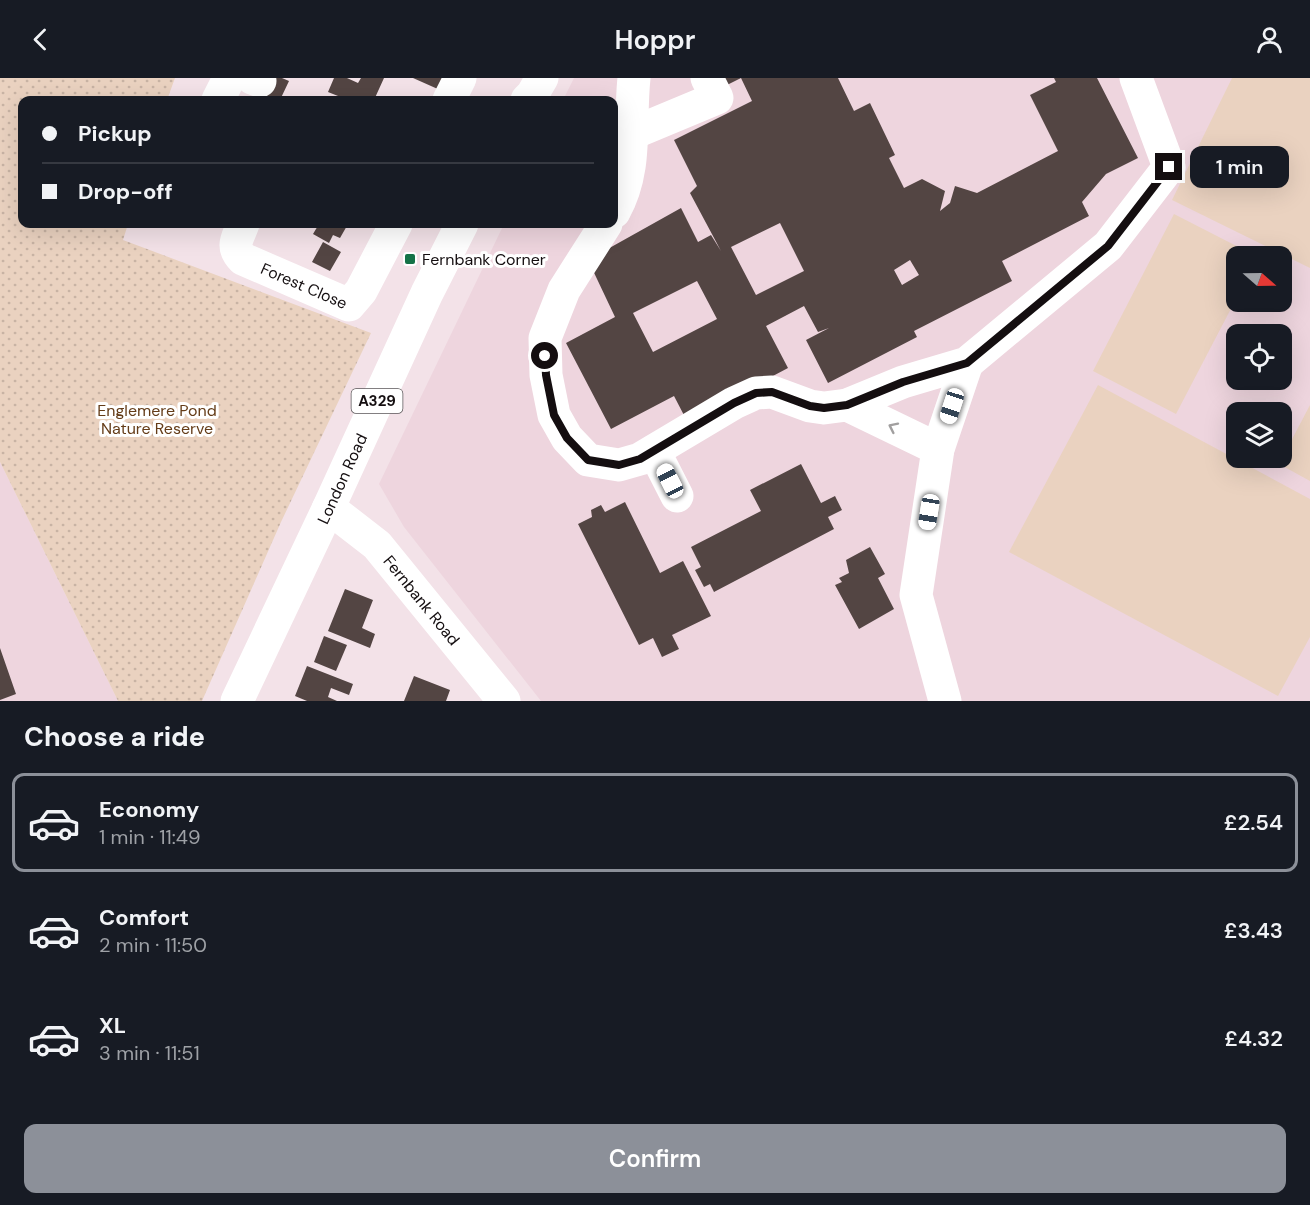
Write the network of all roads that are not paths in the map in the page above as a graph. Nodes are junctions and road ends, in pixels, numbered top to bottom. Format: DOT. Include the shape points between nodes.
graph roads {
  1 [pos="460,78"];
  2 [pos="532,78"];
  3 [pos="542,78"];
  4 [pos="634,78"];
  5 [pos="706,78"];
  6 [pos="1136,78"];
  7 [pos="247,79"];
  8 [pos="224,96"];
  9 [pos="451,96"];
  10 [pos="526,96"];
  11 [pos="528,96"];
  12 [pos="633,133"];
  13 [pos="618,205"];
  14 [pos="241,228"];
  15 [pos="394,228"];
  16 [pos="460,228"];
  17 [pos="603,228"];
  18 [pos="967,363"];
  19 [pos="847,405"];
  20 [pos="938,449"];
  21 [pos="654,451"];
  22 [pos="677,496"];
  23 [pos="328,509"];
  24 [pos="237,701"];
  25 [pos="504,701"];
  26 [pos="945,701"];
  1 -- 9 [label="main road"];
  2 -- 10 [label="main road"];
  3 -- 11 [label="main road"];
  4 -- 12 [label="main road"];
  5 -- 12 [label="main road" via="717,98"];
  6 -- 18 [label="main road" via="1169,167 1108,246"];
  7 -- 8 [label="main road"];
  12 -- 13 [label="main road" via="629,170"];
  14 -- 15 [label="main road, Forest Close" via="235,245 243,259 311,277 349,304 361,291"];
  16 -- 23 [label="main road, London Road / A329"];
  17 -- 21 [label="main road" via="564,290 545,338 546,375 554,415 567,438 588,460 619,465"];
  18 -- 19 [label="main road" via="903,382"];
  18 -- 20 [label="main road"];
  20 -- 19 [label="main road, one-way"];
  19 -- 21 [label="main road" via="824,408 772,392 756,393"];
  20 -- 26 [label="main road" via="916,595"];
  21 -- 22 [label="main road"];
  23 -- 24 [label="main road, London Road / A329"];
  23 -- 25 [label="main road, Fernbank Road" via="377,545"];
}
